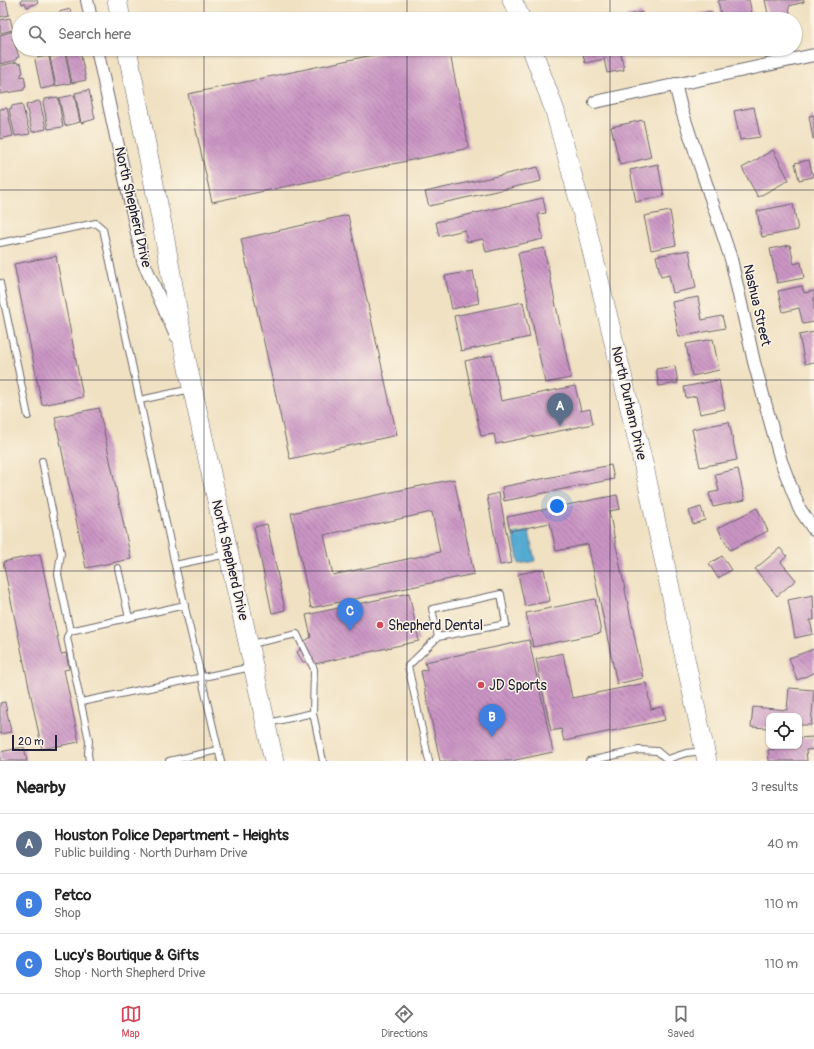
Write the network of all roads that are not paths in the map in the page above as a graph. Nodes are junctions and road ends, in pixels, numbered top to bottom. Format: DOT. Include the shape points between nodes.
graph roads {
  1 [pos="87,0"];
  2 [pos="117,0"];
  3 [pos="512,0"];
  4 [pos="90,12"];
  5 [pos="120,12"];
  6 [pos="518,12"];
  7 [pos="814,55"];
  8 [pos="99,56"];
  9 [pos="128,56"];
  10 [pos="535,56"];
  11 [pos="676,84"];
  12 [pos="595,102"];
  13 [pos="0,243"];
  14 [pos="0,283"];
  15 [pos="186,359"];
  16 [pos="192,388"];
  17 [pos="140,400"];
  18 [pos="28,416"];
  19 [pos="42,461"];
  20 [pos="814,530"];
  21 [pos="229,554"];
  22 [pos="175,565"];
  23 [pos="118,568"];
  24 [pos="185,605"];
  25 [pos="129,618"];
  26 [pos="70,631"];
  27 [pos="438,637"];
  28 [pos="249,644"];
  29 [pos="254,667"];
  30 [pos="201,678"];
  31 [pos="81,702"];
  32 [pos="313,713"];
  33 [pos="266,723"];
  34 [pos="218,750"];
  35 [pos="706,756"];
  36 [pos="668,760"];
  37 [pos="89,761"];
  38 [pos="168,761"];
  39 [pos="221,761"];
  40 [pos="274,761"];
  41 [pos="323,761"];
  42 [pos="429,761"];
  43 [pos="589,761"];
  1 -- 4 [label="street"];
  2 -- 5 [label="main road"];
  3 -- 6 [label="main road"];
  7 -- 11 [label="street"];
  8 -- 15 [label="street, North Shepherd Drive" via="143,260"];
  9 -- 15 [label="main road, North Shepherd Drive"];
  10 -- 35 [label="main road, North Durham Drive" via="555,111 587,230 645,471"];
  11 -- 12 [label="street"];
  11 -- 20 [label="street, Nashua Street" via="681,108 731,259 780,461 799,508"];
  13 -- 17 [label="lane" via="96,223 100,225 103,229"];
  14 -- 18 [label="lane"];
  15 -- 16 [label="main road, North Shepherd Drive"];
  16 -- 17 [label="lane"];
  16 -- 21 [label="main road, North Shepherd Drive"];
  17 -- 22 [label="lane"];
  19 -- 26 [label="lane" via="61,553 58,574"];
  21 -- 22 [label="lane"];
  21 -- 28 [label="main road, North Shepherd Drive"];
  22 -- 24 [label="lane"];
  23 -- 25 [label="lane"];
  24 -- 25 [label="lane"];
  24 -- 30 [label="lane"];
  25 -- 26 [label="lane"];
  26 -- 31 [label="lane" via="67,637"];
  27 -- 27 [label="lane" via="432,609 501,594 506,624"];
  27 -- 42 [label="lane" via="408,666"];
  28 -- 29 [label="main road, North Shepherd Drive"];
  28 -- 32 [label="lane" via="297,634 314,669"];
  29 -- 30 [label="lane"];
  29 -- 33 [label="main road, North Shepherd Drive"];
  30 -- 31 [label="lane"];
  30 -- 34 [label="lane"];
  31 -- 37 [label="lane" via="89,741"];
  32 -- 33 [label="lane"];
  32 -- 41 [label="lane"];
  33 -- 40 [label="main road, North Shepherd Drive"];
  34 -- 38 [label="lane"];
  34 -- 39 [label="lane"];
  35 -- 36 [label="lane" via="686,753"];
  36 -- 43 [label="lane" via="657,751 639,750"];
}
